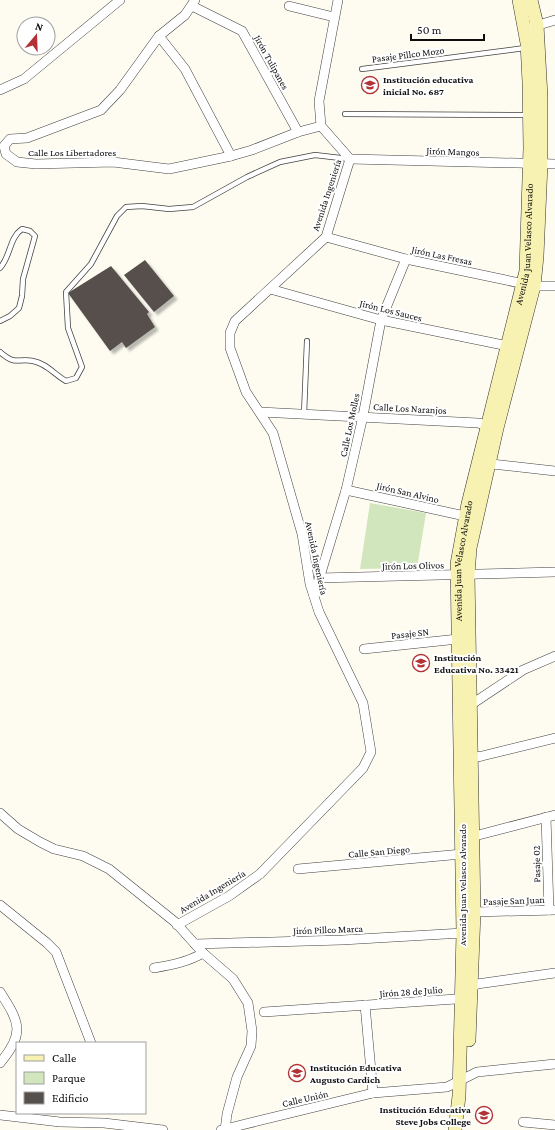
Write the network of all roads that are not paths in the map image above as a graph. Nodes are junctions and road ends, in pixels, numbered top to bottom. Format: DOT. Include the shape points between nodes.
graph roads {
  1 [pos="120,0"];
  2 [pos="338,0"];
  3 [pos="519,0"];
  4 [pos="531,0"];
  5 [pos="193,3"];
  6 [pos="289,6"];
  7 [pos="334,16"];
  8 [pos="555,20"];
  9 [pos="531,27"];
  10 [pos="159,36"];
  11 [pos="527,48"];
  12 [pos="362,68"];
  13 [pos="0,90"];
  14 [pos="345,114"];
  15 [pos="530,115"];
  16 [pos="322,126"];
  17 [pos="298,132"];
  18 [pos="231,156"];
  19 [pos="350,159"];
  20 [pos="535,164"];
  21 [pos="555,164"];
  22 [pos="326,237"];
  23 [pos="406,259"];
  24 [pos="0,268"];
  25 [pos="529,284"];
  26 [pos="555,286"];
  27 [pos="270,289"];
  28 [pos="381,320"];
  29 [pos="0,321"];
  30 [pos="307,341"];
  31 [pos="508,346"];
  32 [pos="0,352"];
  33 [pos="260,412"];
  34 [pos="304,414"];
  35 [pos="362,416"];
  36 [pos="487,425"];
  37 [pos="483,463"];
  38 [pos="555,471"];
  39 [pos="346,490"];
  40 [pos="465,516"];
  41 [pos="555,572"];
  42 [pos="462,575"];
  43 [pos="319,578"];
  44 [pos="314,596"];
  45 [pos="458,639"];
  46 [pos="364,649"];
  47 [pos="555,656"];
  48 [pos="469,706"];
  49 [pos="555,738"];
  50 [pos="465,759"];
  51 [pos="0,813"];
  52 [pos="551,816"];
  53 [pos="467,838"];
  54 [pos="462,854"];
  55 [pos="298,869"];
  56 [pos="0,905"];
  57 [pos="552,910"];
  58 [pos="474,912"];
  59 [pos="177,925"];
  60 [pos="463,932"];
  61 [pos="195,944"];
  62 [pos="203,953"];
  63 [pos="154,968"];
  64 [pos="555,973"];
  65 [pos="467,991"];
  66 [pos="0,992"];
  67 [pos="365,1005"];
  68 [pos="264,1012"];
  69 [pos="91,1042"];
  70 [pos="0,1063"];
  71 [pos="555,1064"];
  72 [pos="463,1079"];
  73 [pos="373,1093"];
  74 [pos="94,1114"];
  75 [pos="0,1115"];
  76 [pos="523,1122"];
  77 [pos="94,1123"];
  78 [pos="555,1125"];
  79 [pos="223,1129"];
  80 [pos="163,1130"];
  81 [pos="454,1130"];
  82 [pos="464,1130"];
  1 -- 13 [label="street" via="24,80"];
  2 -- 7 [label="street"];
  3 -- 9 [label="street, Avenida Juan Velasco Alvarado"];
  4 -- 9 [label="street, Avenida Juan Velasco Alvarado"];
  5 -- 10 [label="street, Calle Los Libertadores" via="185,15"];
  5 -- 17 [label="street, Jirón Tulipanes" via="242,31"];
  6 -- 7 [label="street"];
  7 -- 16 [label="street" via="318,101"];
  8 -- 9 [label="street"];
  9 -- 11 [label="street, Avenida Juan Velasco Alvarado"];
  9 -- 20 [label="street, Avenida Juan Velasco Alvarado" via="541,97"];
  10 -- 18 [label="street" via="185,70"];
  10 -- 18 [label="street, Calle Los Libertadores" via="120,90 101,110 28,138 10,139 4,146 6,154 17,162 36,164 113,162 169,169"];
  11 -- 12 [label="lane, Pasaje Pillco Mozo"];
  11 -- 15 [label="street, Avenida Juan Velasco Alvarado"];
  14 -- 15 [label="lane"];
  15 -- 20 [label="street, Avenida Juan Velasco Alvarado"];
  16 -- 17 [label="street, Calle Los Libertadores"];
  16 -- 19 [label="street, Avenida Ingeniería"];
  17 -- 18 [label="street, Calle Los Libertadores"];
  19 -- 20 [label="street, Jirón Mangos"];
  19 -- 22 [label="street, Avenida Ingeniería"];
  19 -- 32 [label="lane" via="315,155 280,162 193,207 126,207 117,216 91,264 66,292 68,328 82,367 76,378 66,381 33,361 16,362"];
  20 -- 21 [label="street, Jirón Mangos"];
  20 -- 25 [label="street, Avenida Juan Velasco Alvarado" via="537,256"];
  22 -- 23 [label="street, Jirón Las Fresas"];
  22 -- 27 [label="street, Avenida Ingeniería"];
  23 -- 25 [label="street, Jirón Las Fresas"];
  23 -- 28 [label="street, Calle Los Molles"];
  24 -- 29 [label="lane" via="4,264 14,234 22,229 30,231 35,236 22,279 19,308"];
  25 -- 26 [label="street, Jirón Las Fresas"];
  25 -- 31 [label="street, Avenida Juan Velasco Alvarado"];
  25 -- 37 [label="street, Avenida Juan Velasco Alvarado"];
  27 -- 28 [label="street, Jirón Los Sauces"];
  27 -- 33 [label="street, Avenida Ingeniería" via="235,321 230,333 230,348 243,385"];
  28 -- 31 [label="street, Jirón Los Sauces"];
  28 -- 35 [label="street, Calle Los Molles"];
  30 -- 34 [label="lane"];
  31 -- 36 [label="street, Avenida Juan Velasco Alvarado"];
  33 -- 34 [label="street, Calle Los Naranjos"];
  33 -- 44 [label="street, Avenida Ingeniería" via="274,433 302,534"];
  34 -- 35 [label="street, Calle Los Naranjos"];
  35 -- 36 [label="street, Calle Los Naranjos"];
  35 -- 39 [label="street, Calle Los Molles"];
  36 -- 37 [label="street, Avenida Juan Velasco Alvarado"];
  37 -- 38 [label="street"];
  37 -- 40 [label="street, Avenida Juan Velasco Alvarado"];
  37 -- 42 [label="street, Avenida Juan Velasco Alvarado" via="470,548"];
  39 -- 40 [label="street, Jirón San Alvino"];
  39 -- 43 [label="street, Calle Los Molles"];
  40 -- 42 [label="street, Avenida Juan Velasco Alvarado" via="458,550"];
  41 -- 42 [label="street, Jirón Los Olivos"];
  42 -- 43 [label="street, Jirón Los Olivos"];
  42 -- 45 [label="street, Avenida Juan Velasco Alvarado"];
  42 -- 48 [label="street, Avenida Juan Velasco Alvarado"];
  43 -- 44 [label="street, Calle Los Molles"];
  44 -- 59 [label="street, Avenida Ingeniería" via="319,612 363,703 371,752 363,768 260,874 229,896"];
  45 -- 46 [label="street, Pasaje SN"];
  45 -- 50 [label="street, Avenida Juan Velasco Alvarado"];
  47 -- 48 [label="street" via="523,670"];
  48 -- 50 [label="street, Avenida Juan Velasco Alvarado"];
  49 -- 50 [label="street"];
  50 -- 53 [label="street, Avenida Juan Velasco Alvarado"];
  51 -- 59 [label="street" via="18,829 40,842 54,849 83,856 109,869"];
  52 -- 53 [label="street"];
  52 -- 57 [label="street, Pasaje 02"];
  53 -- 54 [label="street, Avenida Juan Velasco Alvarado"];
  53 -- 58 [label="street, Avenida Juan Velasco Alvarado"];
  54 -- 55 [label="street, Calle San Diego"];
  54 -- 60 [label="street, Avenida Juan Velasco Alvarado"];
  56 -- 69 [label="street" via="56,952"];
  57 -- 58 [label="street, Pasaje San Juan"];
  58 -- 65 [label="street, Avenida Juan Velasco Alvarado"];
  59 -- 61 [label="street, Avenida Ingeniería"];
  60 -- 61 [label="street, Jirón Pillco Marca" via="342,940"];
  60 -- 65 [label="street, Avenida Juan Velasco Alvarado"];
  61 -- 62 [label="street, Avenida Ingeniería"];
  62 -- 63 [label="street" via="179,963"];
  62 -- 79 [label="street, Avenida Ingeniería" via="233,979 248,1003 252,1031 251,1046 237,1077"];
  64 -- 65 [label="street, Jirón 28 de Julio" via="477,984"];
  65 -- 67 [label="street, Jirón 28 de Julio" via="456,999"];
  65 -- 72 [label="street, Avenida Juan Velasco Alvarado"];
  66 -- 70 [label="street" via="15,1018 18,1029 13,1048"];
  67 -- 68 [label="street, Jirón 28 de Julio"];
  67 -- 73 [label="street"];
  71 -- 72 [label="street, Calle Unión" via="477,1072"];
  72 -- 73 [label="street, Calle Unión" via="447,1087"];
  72 -- 81 [label="street, Avenida Juan Velasco Alvarado"];
  72 -- 82 [label="street, Avenida Juan Velasco Alvarado" via="467,1103"];
  73 -- 79 [label="street, Calle Unión"];
  74 -- 77 [label="street"];
  75 -- 77 [label="street"];
  76 -- 78 [label="street"];
  77 -- 80 [label="street"];
}
